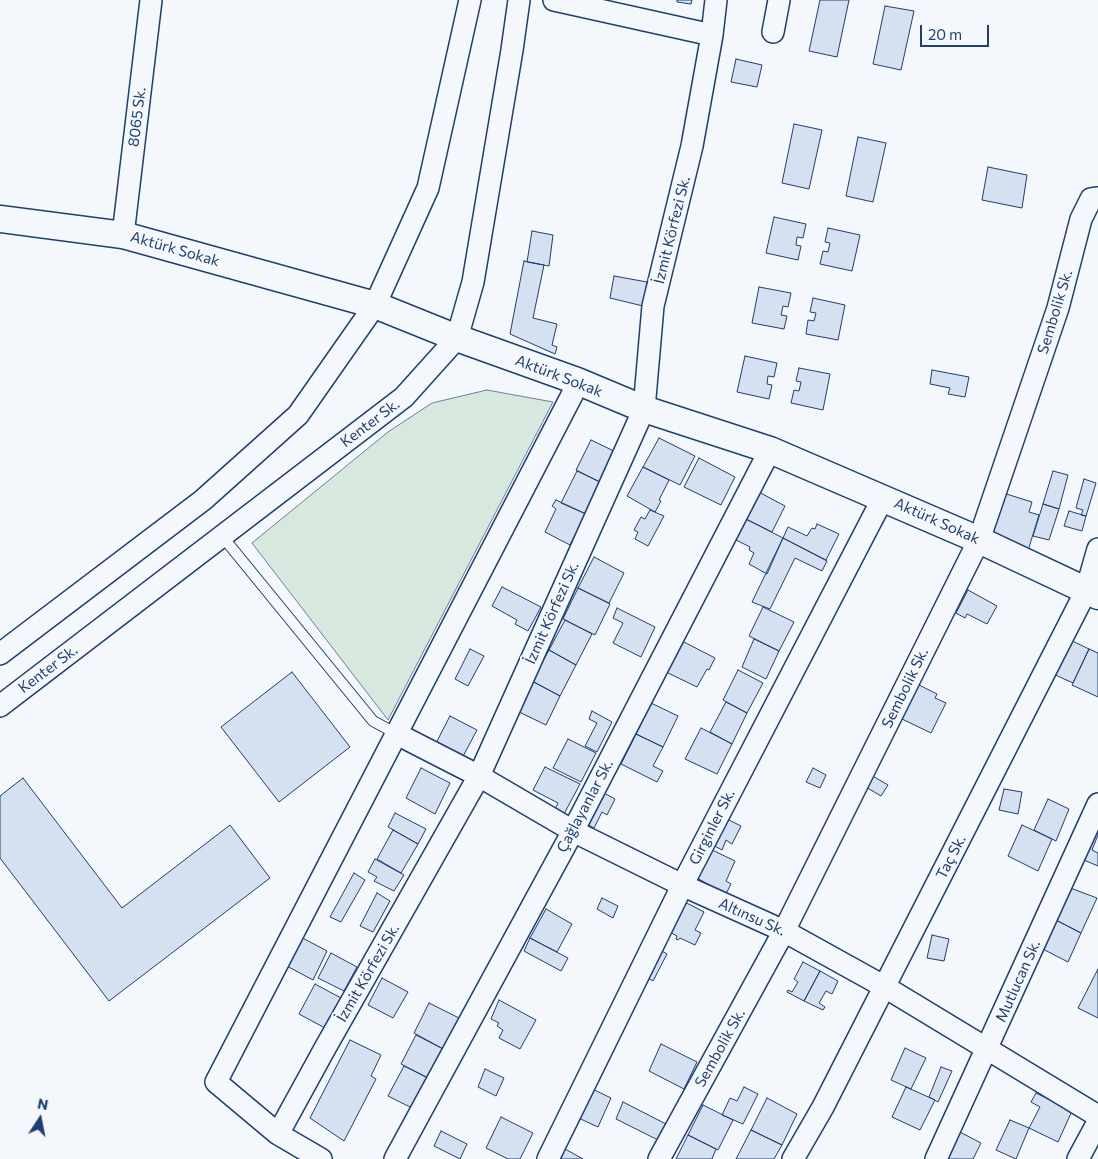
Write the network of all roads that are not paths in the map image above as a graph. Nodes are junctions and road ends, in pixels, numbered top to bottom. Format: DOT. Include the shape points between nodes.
graph roads {
  1 [pos="151,0"];
  2 [pos="470,0"];
  3 [pos="519,0"];
  4 [pos="554,0"];
  5 [pos="716,0"];
  6 [pos="779,0"];
  7 [pos="773,32"];
  8 [pos="712,35"];
  9 [pos="1098,198"];
  10 [pos="0,219"];
  11 [pos="123,235"];
  12 [pos="375,305"];
  13 [pos="457,338"];
  14 [pos="577,381"];
  15 [pos="644,409"];
  16 [pos="770,450"];
  17 [pos="883,498"];
  18 [pos="222,536"];
  19 [pos="979,540"];
  20 [pos="1098,549"];
  21 [pos="1092,593"];
  22 [pos="0,654"];
  23 [pos="0,706"];
  24 [pos="397,734"];
  25 [pos="479,776"];
  26 [pos="1098,804"];
  27 [pos="573,831"];
  28 [pos="682,886"];
  29 [pos="784,931"];
  30 [pos="885,987"];
  31 [pos="987,1049"];
  32 [pos="1098,1116"];
  33 [pos="1098,1122"];
  34 [pos="278,1134"];
  35 [pos="321,1159"];
  36 [pos="395,1159"];
  37 [pos="548,1159"];
  38 [pos="659,1159"];
  39 [pos="792,1159"];
  40 [pos="936,1159"];
  41 [pos="1078,1159"];
  1 -- 11 [label="street, 8065 Sk."];
  2 -- 12 [label="street" via="428,188"];
  3 -- 13 [label="street, Kenter Sk." via="473,282"];
  4 -- 8 [label="street"];
  5 -- 8 [label="street, İzmit Körfezi Sk."];
  6 -- 7 [label="street"];
  8 -- 15 [label="street, İzmit Körfezi Sk." via="692,146 653,306"];
  9 -- 19 [label="street, Sembolik Sk." via="1091,199 1081,219 1058,308"];
  10 -- 11 [label="street, Aktürk Sokak"];
  11 -- 12 [label="street, Aktürk Sokak"];
  12 -- 13 [label="street, Aktürk Sokak"];
  12 -- 22 [label="street" via="298,415 203,500"];
  13 -- 14 [label="street, Aktürk Sokak"];
  13 -- 18 [label="street, Kenter Sk." via="404,397"];
  14 -- 15 [label="street, Aktürk Sokak"];
  14 -- 24 [label="street"];
  15 -- 16 [label="street, Aktürk Sokak"];
  15 -- 25 [label="street, İzmit Körfezi Sk."];
  16 -- 17 [label="street, Aktürk Sokak"];
  16 -- 27 [label="street, Çağlayanlar Sk."];
  17 -- 19 [label="street, Aktürk Sokak"];
  17 -- 28 [label="street, Girginler Sk."];
  18 -- 23 [label="street, Kenter Sk."];
  18 -- 24 [label="lane" via="373,721"];
  19 -- 21 [label="street, Aktürk Sokak"];
  19 -- 29 [label="street, Sembolik Sk."];
  20 -- 21 [label="street, Taç Sk."];
  21 -- 30 [label="street, Taç Sk."];
  24 -- 25 [label="street, Altınsu Sk."];
  24 -- 34 [label="street" via="216,1082"];
  25 -- 27 [label="street, Altınsu Sk."];
  25 -- 34 [label="street, İzmit Körfezi Sk."];
  26 -- 31 [label="street, Mutlucan Sk."];
  27 -- 28 [label="street, Altınsu Sk."];
  27 -- 36 [label="street, Çağlayanlar Sk."];
  28 -- 29 [label="street, Altınsu Sk."];
  28 -- 37 [label="street, Girginler Sk."];
  29 -- 30 [label="street, Altınsu Sk."];
  29 -- 38 [label="street, Sembolik Sk."];
  30 -- 31 [label="street, Altınsu Sk."];
  30 -- 39 [label="street, Taç Sk." via="823,1107"];
  31 -- 32 [label="street, Altınsu Sk."];
  31 -- 40 [label="street, Mutlucan Sk."];
  33 -- 41 [label="street"];
  34 -- 35 [label="street"];
}
